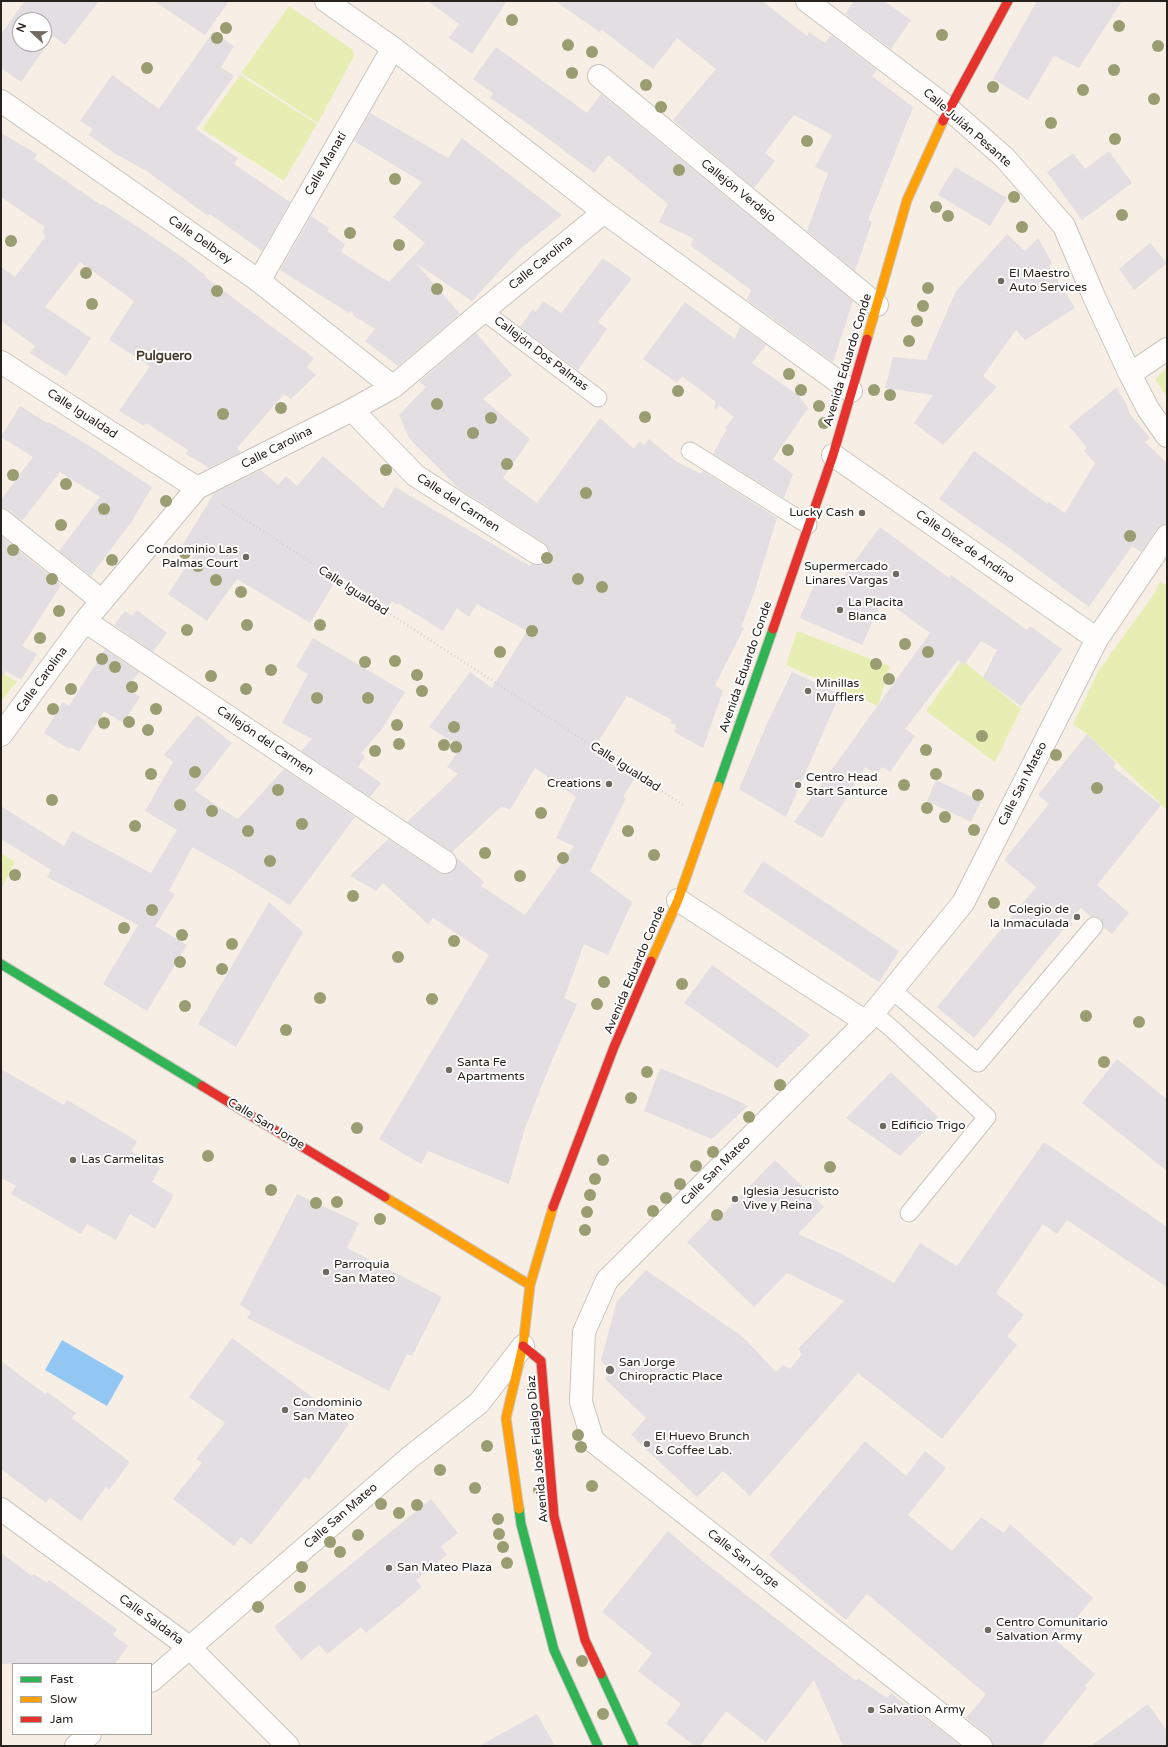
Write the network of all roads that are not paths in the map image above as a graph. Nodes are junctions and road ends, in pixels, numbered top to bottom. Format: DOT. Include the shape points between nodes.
graph roads {
  1 [pos="326,1"];
  2 [pos="807,1"];
  3 [pos="1008,1"];
  4 [pos="393,48"];
  5 [pos="599,76"];
  6 [pos="1,101"];
  7 [pos="949,109"];
  8 [pos="604,212"];
  9 [pos="259,281"];
  10 [pos="877,305"];
  11 [pos="483,311"];
  12 [pos="1167,349"];
  13 [pos="1,362"];
  14 [pos="1130,374"];
  15 [pos="393,387"];
  16 [pos="851,391"];
  17 [pos="598,398"];
  18 [pos="352,410"];
  19 [pos="1167,436"];
  20 [pos="690,451"];
  21 [pos="833,455"];
  22 [pos="197,488"];
  23 [pos="1,520"];
  24 [pos="808,525"];
  25 [pos="1167,536"];
  26 [pos="537,553"];
  27 [pos="102,601"];
  28 [pos="86,621"];
  29 [pos="1097,639"];
  30 [pos="1,736"];
  31 [pos="445,862"];
  32 [pos="678,900"];
  33 [pos="1094,926"];
  34 [pos="1,964"];
  35 [pos="892,990"];
  36 [pos="870,1017"];
  37 [pos="909,1213"];
  38 [pos="530,1285"];
  39 [pos="584,1332"];
  40 [pos="523,1346"];
  41 [pos="1,1509"];
  42 [pos="189,1647"];
  43 [pos="152,1680"];
  44 [pos="89,1735"];
  45 [pos="76,1746"];
  46 [pos="288,1746"];
  47 [pos="598,1746"];
  48 [pos="634,1746"];
  49 [pos="981,1746"];
  1 -- 4 [label="street"];
  2 -- 7 [label="street, Calle Julián Pesante"];
  3 -- 7 [label="street, Avenida Eduardo Conde"];
  4 -- 8 [label="street"];
  4 -- 9 [label="street, Calle Manatí"];
  5 -- 10 [label="street, Callejón Verdejo"];
  6 -- 9 [label="street, Calle Delbrey"];
  7 -- 10 [label="street, Avenida Eduardo Conde" via="907,200"];
  7 -- 14 [label="street, Calle Julián Pesante" via="1005,158 1064,226"];
  8 -- 11 [label="street, Calle Carolina"];
  8 -- 16 [label="street"];
  9 -- 15 [label="street, Calle Delbrey"];
  10 -- 16 [label="street, Avenida Eduardo Conde"];
  11 -- 15 [label="street, Calle Carolina"];
  11 -- 17 [label="lane, Callejón Dos Palmas"];
  12 -- 14 [label="street"];
  13 -- 22 [label="street, Calle Igualdad"];
  14 -- 19 [label="street, Calle Julián Pesante" via="1148,409"];
  15 -- 18 [label="street, Calle Carolina"];
  16 -- 21 [label="street, Avenida Eduardo Conde"];
  18 -- 22 [label="street, Calle Carolina"];
  18 -- 26 [label="street, Calle del Carmen" via="416,476"];
  20 -- 24 [label="lane"];
  21 -- 24 [label="street, Avenida Eduardo Conde"];
  21 -- 29 [label="street, Calle Diez de Andino"];
  22 -- 27 [label="street, Calle Carolina"];
  23 -- 27 [label="street"];
  24 -- 32 [label="street, Avenida Eduardo Conde"];
  25 -- 29 [label="street, Calle San Mateo"];
  27 -- 28 [label="street, Calle Carolina"];
  28 -- 30 [label="street, Calle Carolina"];
  28 -- 31 [label="street, Callejón del Carmen"];
  29 -- 35 [label="street, Calle San Mateo" via="963,903"];
  32 -- 36 [label="street"];
  32 -- 38 [label="street, Avenida Eduardo Conde" via="614,1047 554,1202"];
  33 -- 35 [label="lane" via="978,1063"];
  34 -- 38 [label="street, Calle San Jorge"];
  35 -- 36 [label="street, Calle San Mateo"];
  36 -- 37 [label="lane" via="891,1028 987,1117"];
  36 -- 39 [label="street, Calle San Mateo" via="607,1280"];
  38 -- 40 [label="street, Avenida Eduardo Conde"];
  39 -- 49 [label="street, Calle San Jorge" via="581,1402 594,1441"];
  40 -- 42 [label="street, Calle San Mateo" via="479,1403 409,1458"];
  40 -- 47 [label="street, Avenida José Fidalgo Díaz" via="506,1418 521,1524 554,1650"];
  40 -- 48 [label="street, Avenida José Fidalgo Díaz" via="541,1361 554,1516 585,1640"];
  41 -- 42 [label="street, Calle Saldaña"];
  42 -- 43 [label="street, Calle San Mateo"];
  42 -- 46 [label="street, Calle Saldaña"];
  44 -- 45 [label="street"];
}
